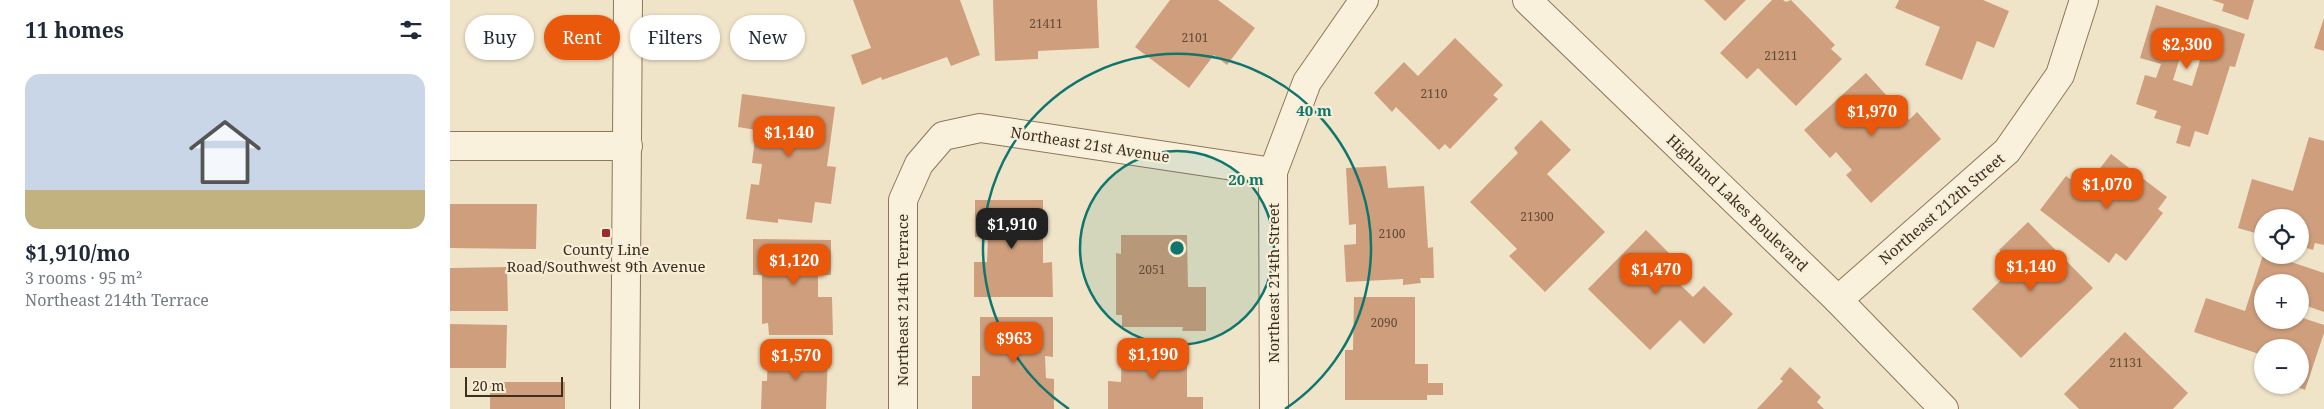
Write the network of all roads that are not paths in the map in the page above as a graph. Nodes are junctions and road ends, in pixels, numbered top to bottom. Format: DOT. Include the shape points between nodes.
graph roads {
  1 [pos="628,0"];
  2 [pos="1364,0"];
  3 [pos="1527,0"];
  4 [pos="2084,0"];
  5 [pos="450,146"];
  6 [pos="628,146"];
  7 [pos="919,164"];
  8 [pos="1274,172"];
  9 [pos="1838,300"];
  10 [pos="625,409"];
  11 [pos="903,409"];
  12 [pos="1274,409"];
  13 [pos="1944,409"];
  1 -- 6 [label="street"];
  2 -- 8 [label="street, Northeast 214th Street" via="1307,82"];
  3 -- 9 [label="street, Highland Lakes Boulevard"];
  4 -- 9 [label="street, Northeast 212th Street" via="2060,75 2007,151"];
  5 -- 6 [label="street"];
  6 -- 10 [label="street"];
  7 -- 8 [label="street, Northeast 21st Avenue" via="943,136 980,128"];
  7 -- 11 [label="street, Northeast 214th Terrace" via="903,200"];
  8 -- 12 [label="street, Northeast 214th Street"];
  9 -- 13 [label="street, Highland Lakes Boulevard"];
}
